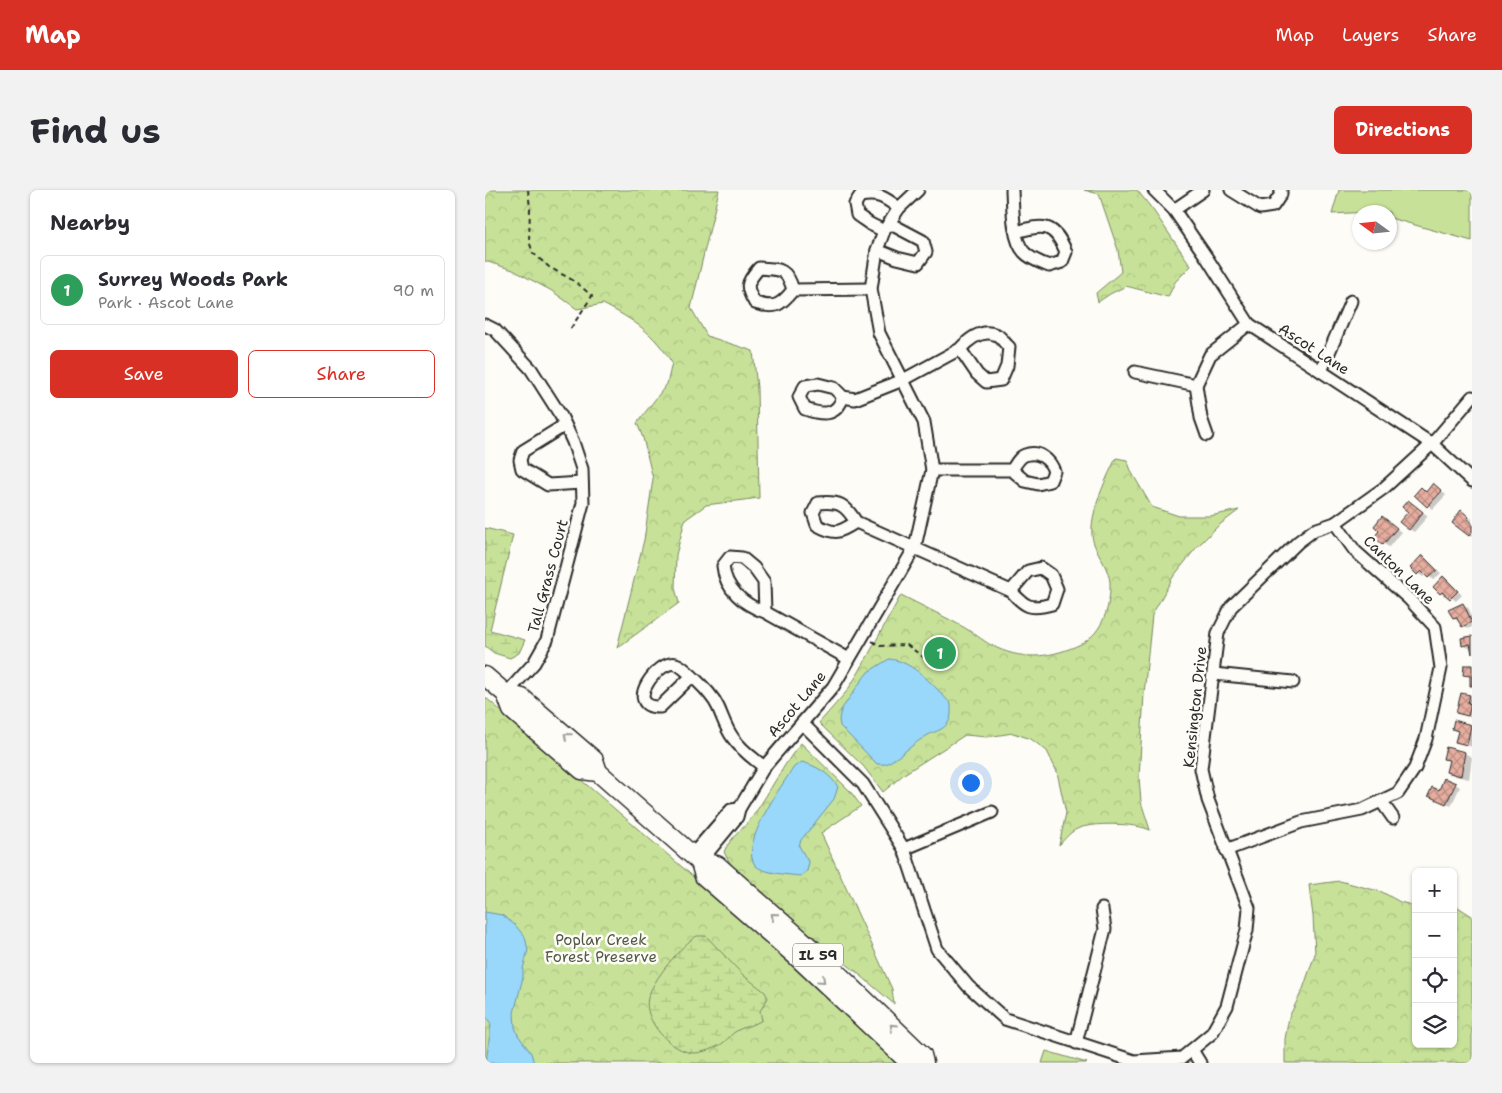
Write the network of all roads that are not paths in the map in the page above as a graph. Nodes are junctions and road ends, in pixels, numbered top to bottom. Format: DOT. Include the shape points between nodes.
graph roads {
  1 [pos="918,190"];
  2 [pos="1013,190"];
  3 [pos="1154,190"];
  4 [pos="1203,190"];
  5 [pos="1231,190"];
  6 [pos="1281,190"];
  7 [pos="899,208"];
  8 [pos="1174,210"];
  9 [pos="887,227"];
  10 [pos="1016,232"];
  11 [pos="877,250"];
  12 [pos="871,289"];
  13 [pos="793,290"];
  14 [pos="1351,301"];
  15 [pos="1249,324"];
  16 [pos="485,325"];
  17 [pos="960,349"];
  18 [pos="1321,371"];
  19 [pos="1135,372"];
  20 [pos="903,380"];
  21 [pos="1196,385"];
  22 [pos="843,397"];
  23 [pos="1472,397"];
  24 [pos="565,425"];
  25 [pos="1207,434"];
  26 [pos="1432,444"];
  27 [pos="932,470"];
  28 [pos="1012,470"];
  29 [pos="1472,481"];
  30 [pos="582,483"];
  31 [pos="856,522"];
  32 [pos="1335,523"];
  33 [pos="915,547"];
  34 [pos="1011,591"];
  35 [pos="765,612"];
  36 [pos="849,658"];
  37 [pos="1213,674"];
  38 [pos="485,676"];
  39 [pos="692,676"];
  40 [pos="1293,682"];
  41 [pos="506,694"];
  42 [pos="802,723"];
  43 [pos="764,767"];
  44 [pos="1381,801"];
  45 [pos="991,812"];
  46 [pos="1393,818"];
  47 [pos="903,849"];
  48 [pos="1226,850"];
  49 [pos="696,859"];
  50 [pos="1102,910"];
  51 [pos="1076,1043"];
  52 [pos="1192,1050"];
  53 [pos="909,1063"];
  54 [pos="924,1063"];
  55 [pos="1200,1063"];
  1 -- 7 [label="street, Ascot Lane"];
  2 -- 10 [label="street"];
  3 -- 8 [label="street, Ascot Lane"];
  4 -- 8 [label="street"];
  5 -- 6 [label="street" via="1260,208 1273,206"];
  7 -- 9 [label="street, Ascot Lane"];
  7 -- 9 [label="street" via="874,194 860,196 855,204 857,215 870,224"];
  8 -- 15 [label="street, Ascot Lane"];
  9 -- 11 [label="street, Ascot Lane"];
  9 -- 11 [label="street" via="923,241 926,252 917,263"];
  11 -- 12 [label="street, Ascot Lane"];
  12 -- 13 [label="street"];
  12 -- 20 [label="street, Ascot Lane" via="879,333"];
  14 -- 18 [label="street"];
  15 -- 18 [label="street, Ascot Lane"];
  15 -- 21 [label="street" via="1210,354"];
  16 -- 24 [label="street, Tall Grass Court" via="495,330 531,369"];
  17 -- 17 [label="street" via="970,338 981,333 997,336 1009,347 1007,366 1001,380 986,382"];
  17 -- 20 [label="street"];
  18 -- 26 [label="street, Ascot Lane"];
  19 -- 21 [label="street"];
  20 -- 22 [label="street" via="855,399"];
  20 -- 27 [label="street, Ascot Lane" via="924,422"];
  21 -- 25 [label="street"];
  23 -- 26 [label="street, Kensington Drive"];
  24 -- 30 [label="street, Tall Grass Court" via="582,469"];
  24 -- 30 [label="street" via="523,451 522,469 548,485"];
  26 -- 29 [label="street, Ascot Lane"];
  26 -- 32 [label="street, Kensington Drive" via="1385,488"];
  27 -- 28 [label="street"];
  27 -- 33 [label="street, Ascot Lane"];
  30 -- 41 [label="street, Tall Grass Court" via="583,503 547,640 534,663"];
  31 -- 33 [label="street"];
  32 -- 37 [label="street, Kensington Drive" via="1314,530 1231,607 1218,633"];
  32 -- 44 [label="street, Canton Lane" via="1355,551 1409,599 1435,628 1441,668 1426,739 1415,768 1398,793"];
  33 -- 34 [label="street"];
  33 -- 36 [label="street, Ascot Lane"];
  35 -- 35 [label="street" via="752,608 732,588 723,566 730,557 742,558 764,582"];
  35 -- 36 [label="street"];
  36 -- 42 [label="street, Ascot Lane" via="833,687"];
  37 -- 40 [label="street"];
  37 -- 48 [label="street, Kensington Drive" via="1201,769"];
  38 -- 41 [label="main road, IL 59"];
  39 -- 43 [label="street" via="718,705 733,739"];
  41 -- 49 [label="main road, IL 59" via="530,704 594,760 597,772"];
  42 -- 43 [label="street, Ascot Lane"];
  42 -- 47 [label="street, Kensington Drive" via="863,784"];
  43 -- 49 [label="street, Ascot Lane" via="737,817"];
  44 -- 46 [label="street"];
  44 -- 48 [label="street, Canton Lane" via="1362,810 1301,822"];
  45 -- 47 [label="street"];
  47 -- 51 [label="street, Kensington Drive" via="937,949 968,986 1005,1019"];
  48 -- 52 [label="street, Kensington Drive" via="1249,908 1247,930 1227,1006 1212,1033"];
  49 -- 53 [label="main road, IL 59, one-way" via="704,876 831,988"];
  54 -- 49 [label="main road, IL 59, one-way" via="922,1055 814,951 717,865"];
  50 -- 51 [label="street" via="1105,929"];
  51 -- 52 [label="street, Kensington Drive" via="1134,1061 1182,1058"];
  52 -- 55 [label="street"];
}
